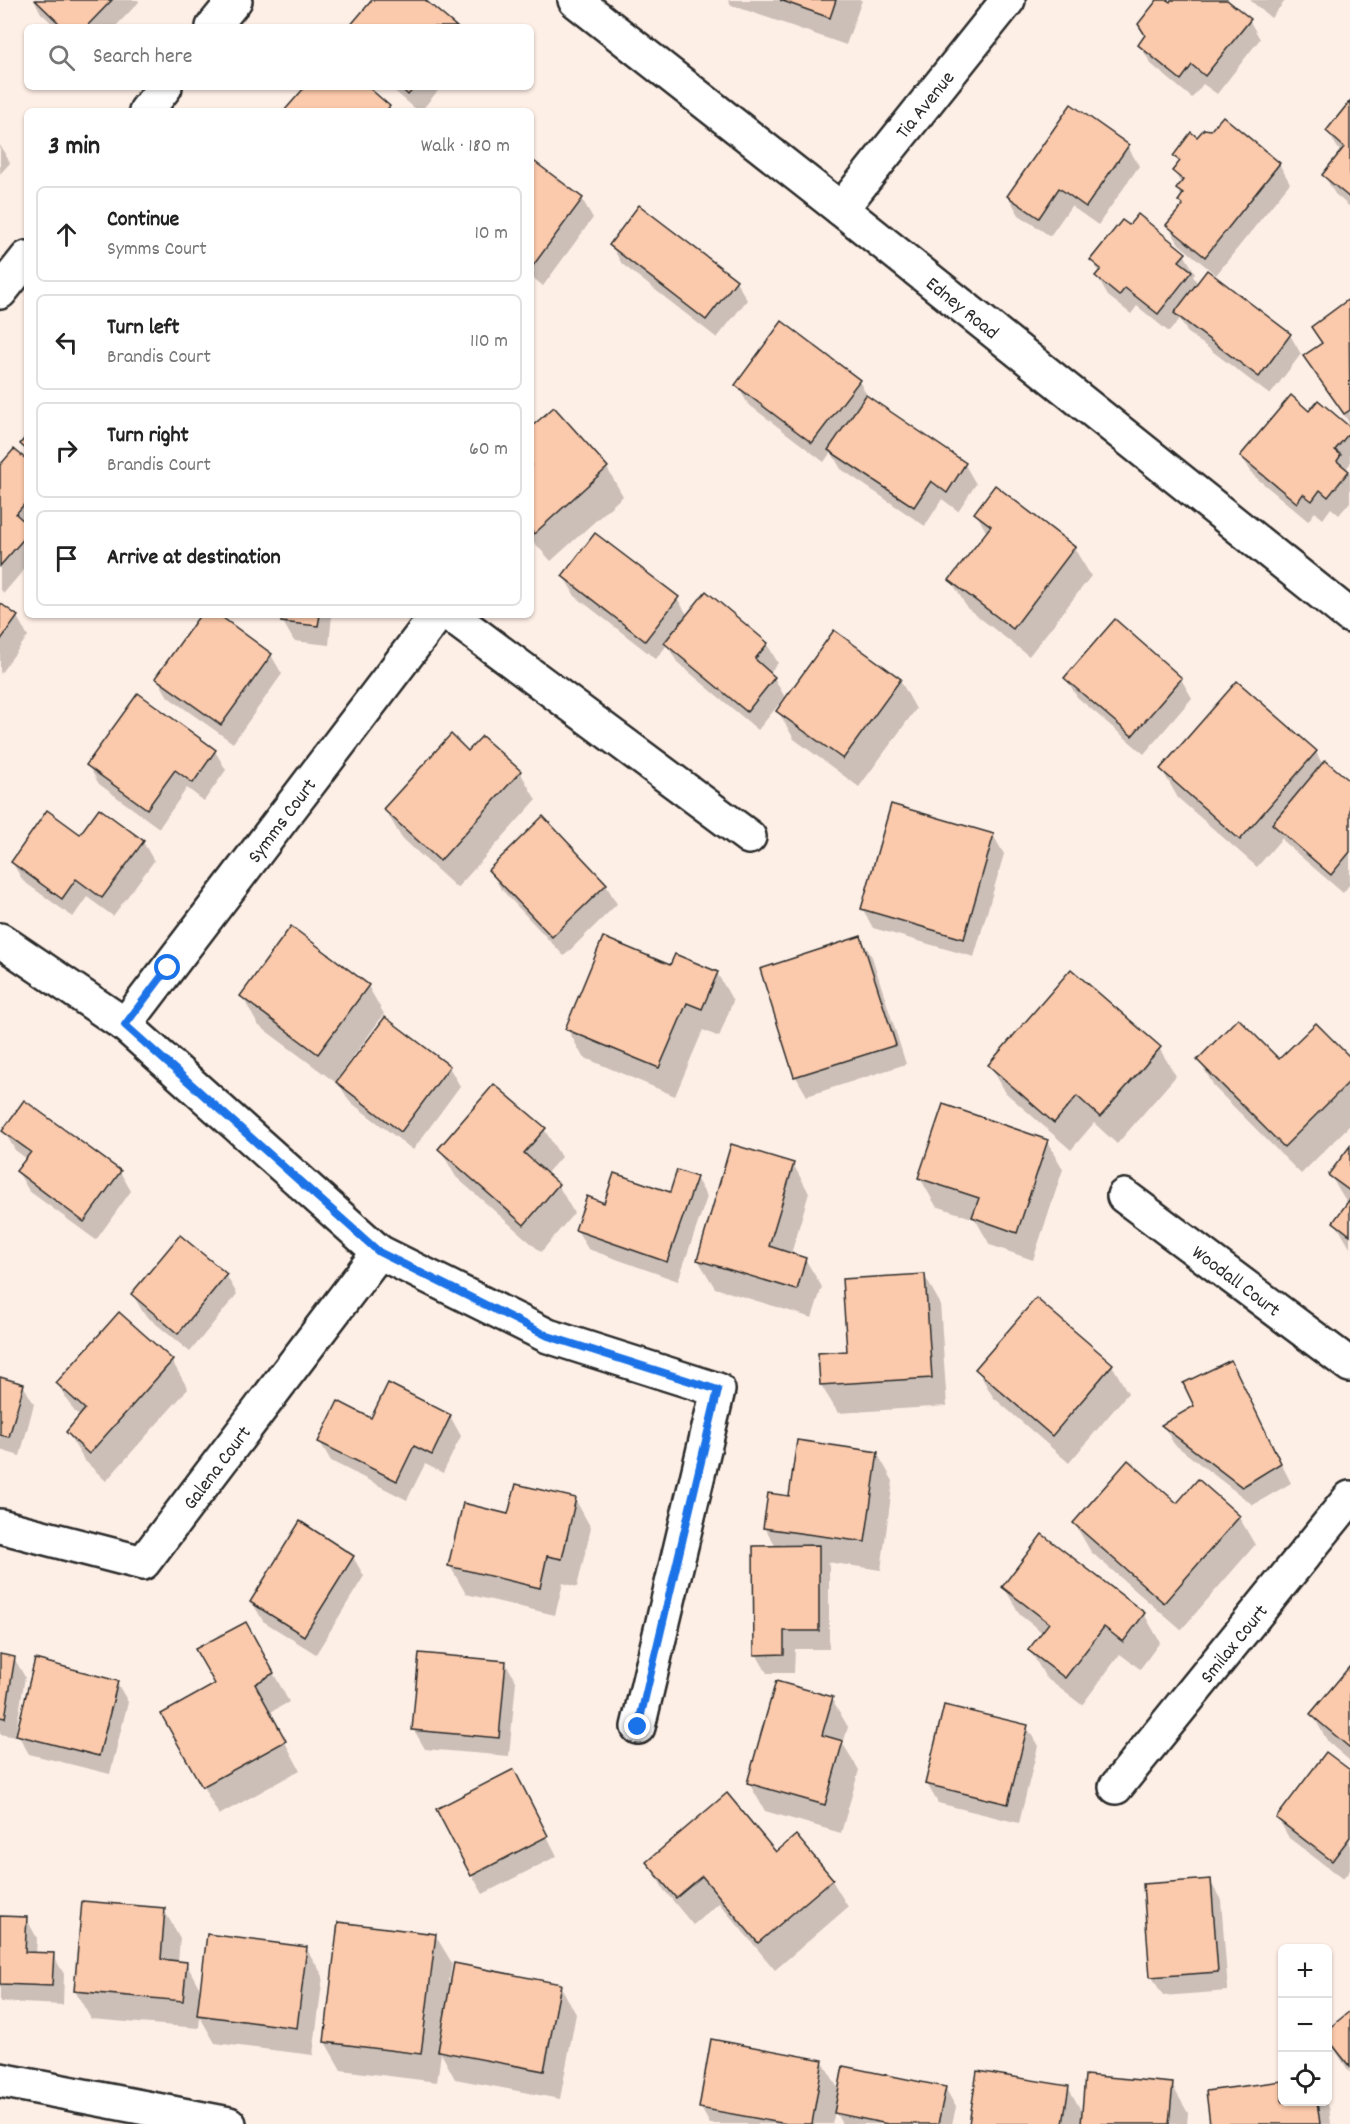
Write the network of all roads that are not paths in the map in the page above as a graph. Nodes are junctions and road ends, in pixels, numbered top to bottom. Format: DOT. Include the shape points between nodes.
graph roads {
  1 [pos="235,0"];
  2 [pos="575,0"];
  3 [pos="1008,0"];
  4 [pos="215,24"];
  5 [pos="163,90"];
  6 [pos="148,108"];
  7 [pos="841,209"];
  8 [pos="24,262"];
  9 [pos="0,292"];
  10 [pos="1348,609"];
  11 [pos="435,618"];
  12 [pos="454,618"];
  13 [pos="749,837"];
  14 [pos="0,940"];
  15 [pos="125,1025"];
  16 [pos="1124,1196"];
  17 [pos="379,1252"];
  18 [pos="1350,1365"];
  19 [pos="1350,1498"];
  20 [pos="0,1526"];
  21 [pos="638,1727"];
  22 [pos="1116,1787"];
  23 [pos="0,2080"];
  24 [pos="229,2124"];
  1 -- 4 [label="street"];
  2 -- 7 [label="street, Edney Road"];
  3 -- 7 [label="street, Tia Avenue"];
  5 -- 6 [label="street"];
  7 -- 10 [label="street, Edney Road"];
  8 -- 9 [label="street"];
  11 -- 15 [label="street, Symms Court"];
  12 -- 13 [label="street"];
  14 -- 15 [label="street"];
  15 -- 17 [label="street"];
  16 -- 18 [label="street, Woodall Court"];
  17 -- 20 [label="street, Galena Court" via="143,1563"];
  17 -- 21 [label="street" via="548,1336 718,1390"];
  19 -- 22 [label="street, Smilax Court"];
  23 -- 24 [label="street"];
}
